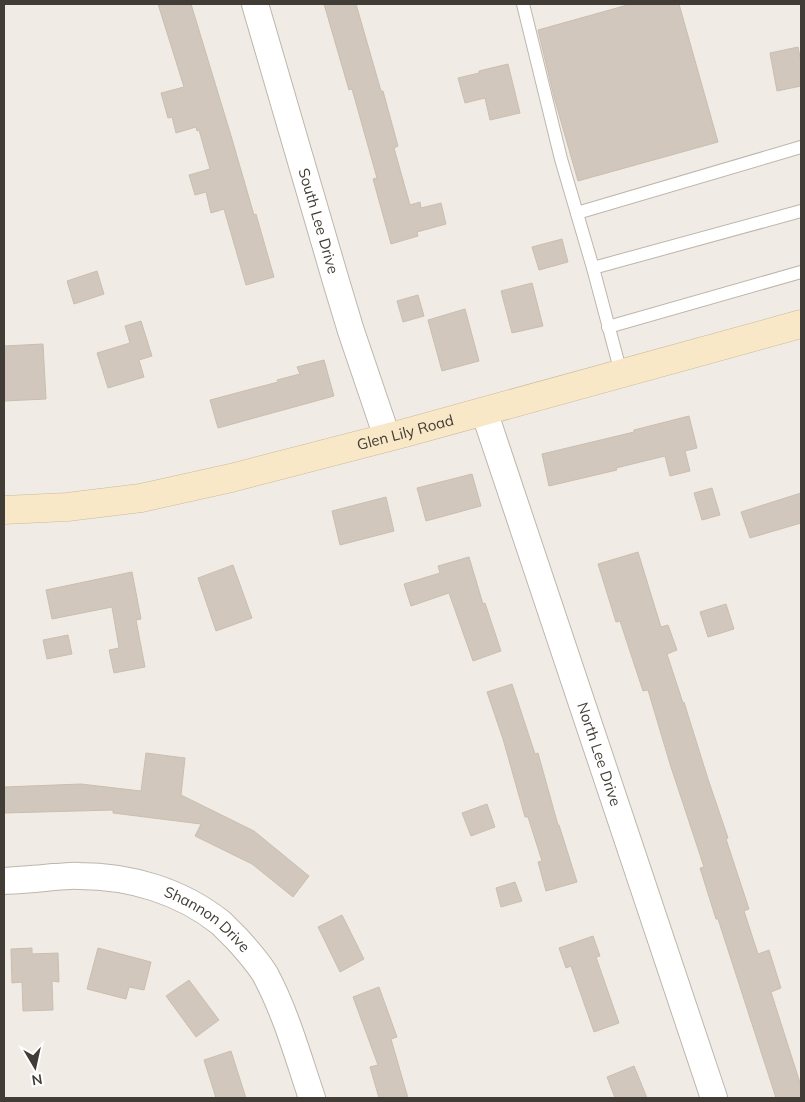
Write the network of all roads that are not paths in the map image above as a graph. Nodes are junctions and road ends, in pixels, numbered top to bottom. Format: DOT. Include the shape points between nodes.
graph roads {
  1 [pos="255,4"];
  2 [pos="523,4"];
  3 [pos="801,147"];
  4 [pos="801,211"];
  5 [pos="577,213"];
  6 [pos="593,268"];
  7 [pos="801,272"];
  8 [pos="801,324"];
  9 [pos="608,327"];
  10 [pos="621,373"];
  11 [pos="484,411"];
  12 [pos="387,438"];
  13 [pos="4,510"];
  14 [pos="4,881"];
  15 [pos="312,1098"];
  16 [pos="714,1098"];
  1 -- 12 [label="street, South Lee Drive" via="351,331"];
  2 -- 5 [label="lane"];
  3 -- 5 [label="lane"];
  4 -- 6 [label="lane"];
  5 -- 6 [label="lane"];
  6 -- 9 [label="lane"];
  7 -- 9 [label="lane"];
  8 -- 10 [label="street, Glen Lily Road"];
  9 -- 10 [label="lane"];
  10 -- 11 [label="street, Glen Lily Road"];
  11 -- 12 [label="street, Glen Lily Road"];
  11 -- 16 [label="street, North Lee Drive"];
  12 -- 13 [label="street, Glen Lily Road" via="141,498 67,507"];
  14 -- 15 [label="street, Shannon Drive" via="79,876 115,878 163,890 209,914 246,948 264,973 284,1018"];
}
